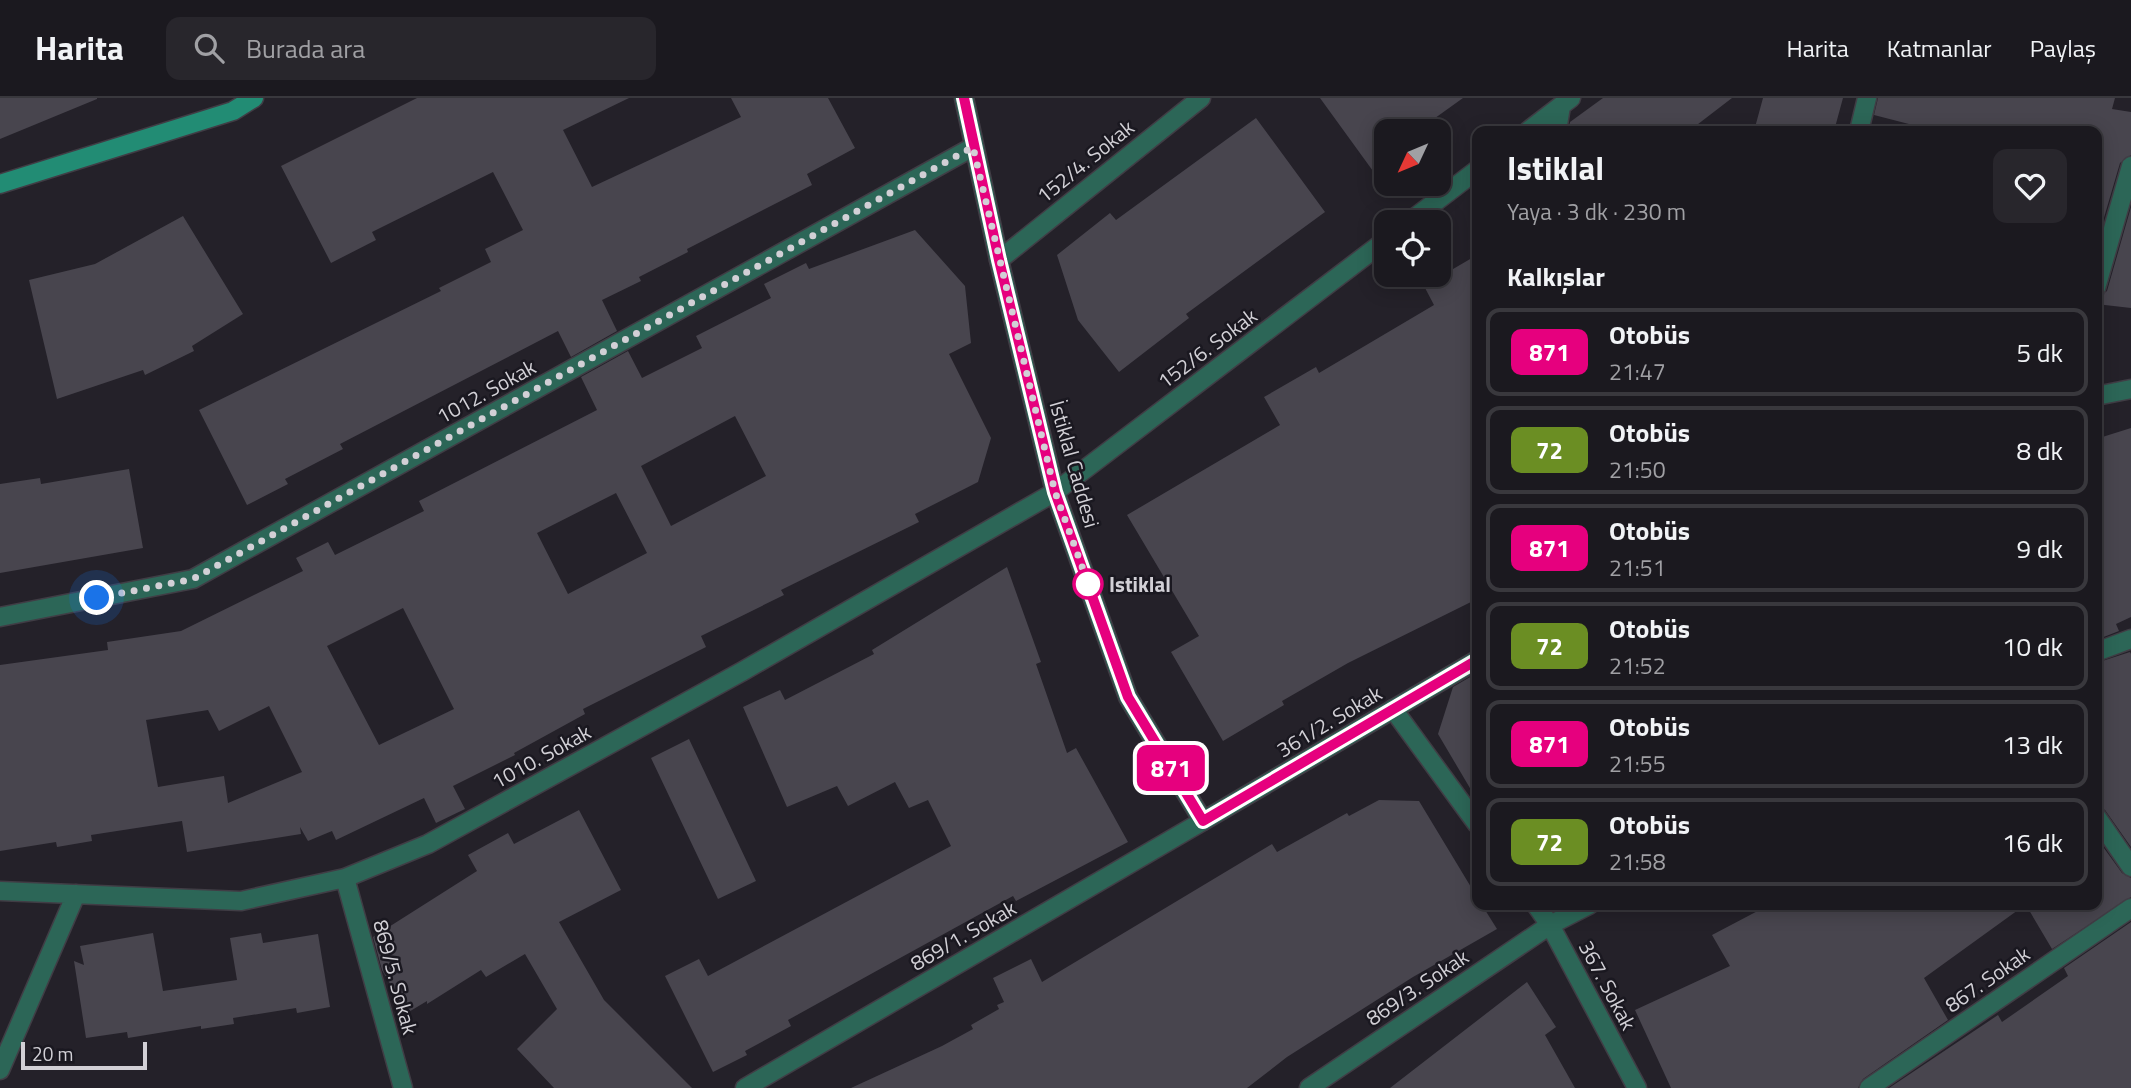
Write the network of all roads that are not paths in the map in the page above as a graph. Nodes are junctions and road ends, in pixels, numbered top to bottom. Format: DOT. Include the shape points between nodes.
graph roads {
  1 [pos="254,98"];
  2 [pos="964,98"];
  3 [pos="1201,98"];
  4 [pos="1867,98"];
  5 [pos="1566,102"];
  6 [pos="1535,126"];
  7 [pos="1559,126"];
  8 [pos="1860,126"];
  9 [pos="973,147"];
  10 [pos="2131,166"];
  11 [pos="1472,174"];
  12 [pos="0,184"];
  13 [pos="1425,210"];
  14 [pos="1374,249"];
  15 [pos="999,260"];
  16 [pos="2102,267"];
  17 [pos="2131,389"];
  18 [pos="2102,395"];
  19 [pos="1055,492"];
  20 [pos="0,617"];
  21 [pos="2131,639"];
  22 [pos="2102,650"];
  23 [pos="1472,663"];
  24 [pos="1393,709"];
  25 [pos="1472,817"];
  26 [pos="1203,821"];
  27 [pos="2102,825"];
  28 [pos="2131,867"];
  29 [pos="345,878"];
  30 [pos="0,891"];
  31 [pos="76,894"];
  32 [pos="2131,908"];
  33 [pos="1540,910"];
  34 [pos="1578,910"];
  35 [pos="1550,925"];
  36 [pos="0,1070"];
  37 [pos="403,1088"];
  38 [pos="745,1088"];
  39 [pos="1309,1088"];
  40 [pos="1637,1088"];
  41 [pos="1869,1088"];
  1 -- 12 [label="main road" via="233,111"];
  2 -- 9 [label="street, İstiklal Caddesi"];
  3 -- 15 [label="street, 152/4. Sokak"];
  4 -- 8 [label="street"];
  5 -- 6 [label="street"];
  5 -- 7 [label="street"];
  9 -- 15 [label="street, İstiklal Caddesi"];
  9 -- 20 [label="street, 1012. Sokak" via="193,579"];
  10 -- 16 [label="street"];
  11 -- 13 [label="street"];
  14 -- 19 [label="street, 152/6. Sokak"];
  15 -- 19 [label="street, İstiklal Caddesi"];
  17 -- 18 [label="street"];
  19 -- 26 [label="street, İstiklal Caddesi" via="1128,697"];
  19 -- 29 [label="street, 1010. Sokak" via="428,844"];
  21 -- 22 [label="street"];
  23 -- 24 [label="street, 361/2. Sokak"];
  24 -- 25 [label="street"];
  24 -- 26 [label="street, 361/2. Sokak"];
  26 -- 38 [label="street, 869/1. Sokak"];
  27 -- 28 [label="street"];
  29 -- 31 [label="street, 1010. Sokak" via="241,901"];
  29 -- 37 [label="street, 869/5. Sokak"];
  30 -- 31 [label="street, 1010. Sokak"];
  31 -- 36 [label="street"];
  32 -- 41 [label="street, 867. Sokak"];
  33 -- 35 [label="street, 367. Sokak"];
  34 -- 35 [label="street, 869/3. Sokak"];
  35 -- 39 [label="street, 869/3. Sokak"];
  35 -- 40 [label="street, 367. Sokak"];
}
